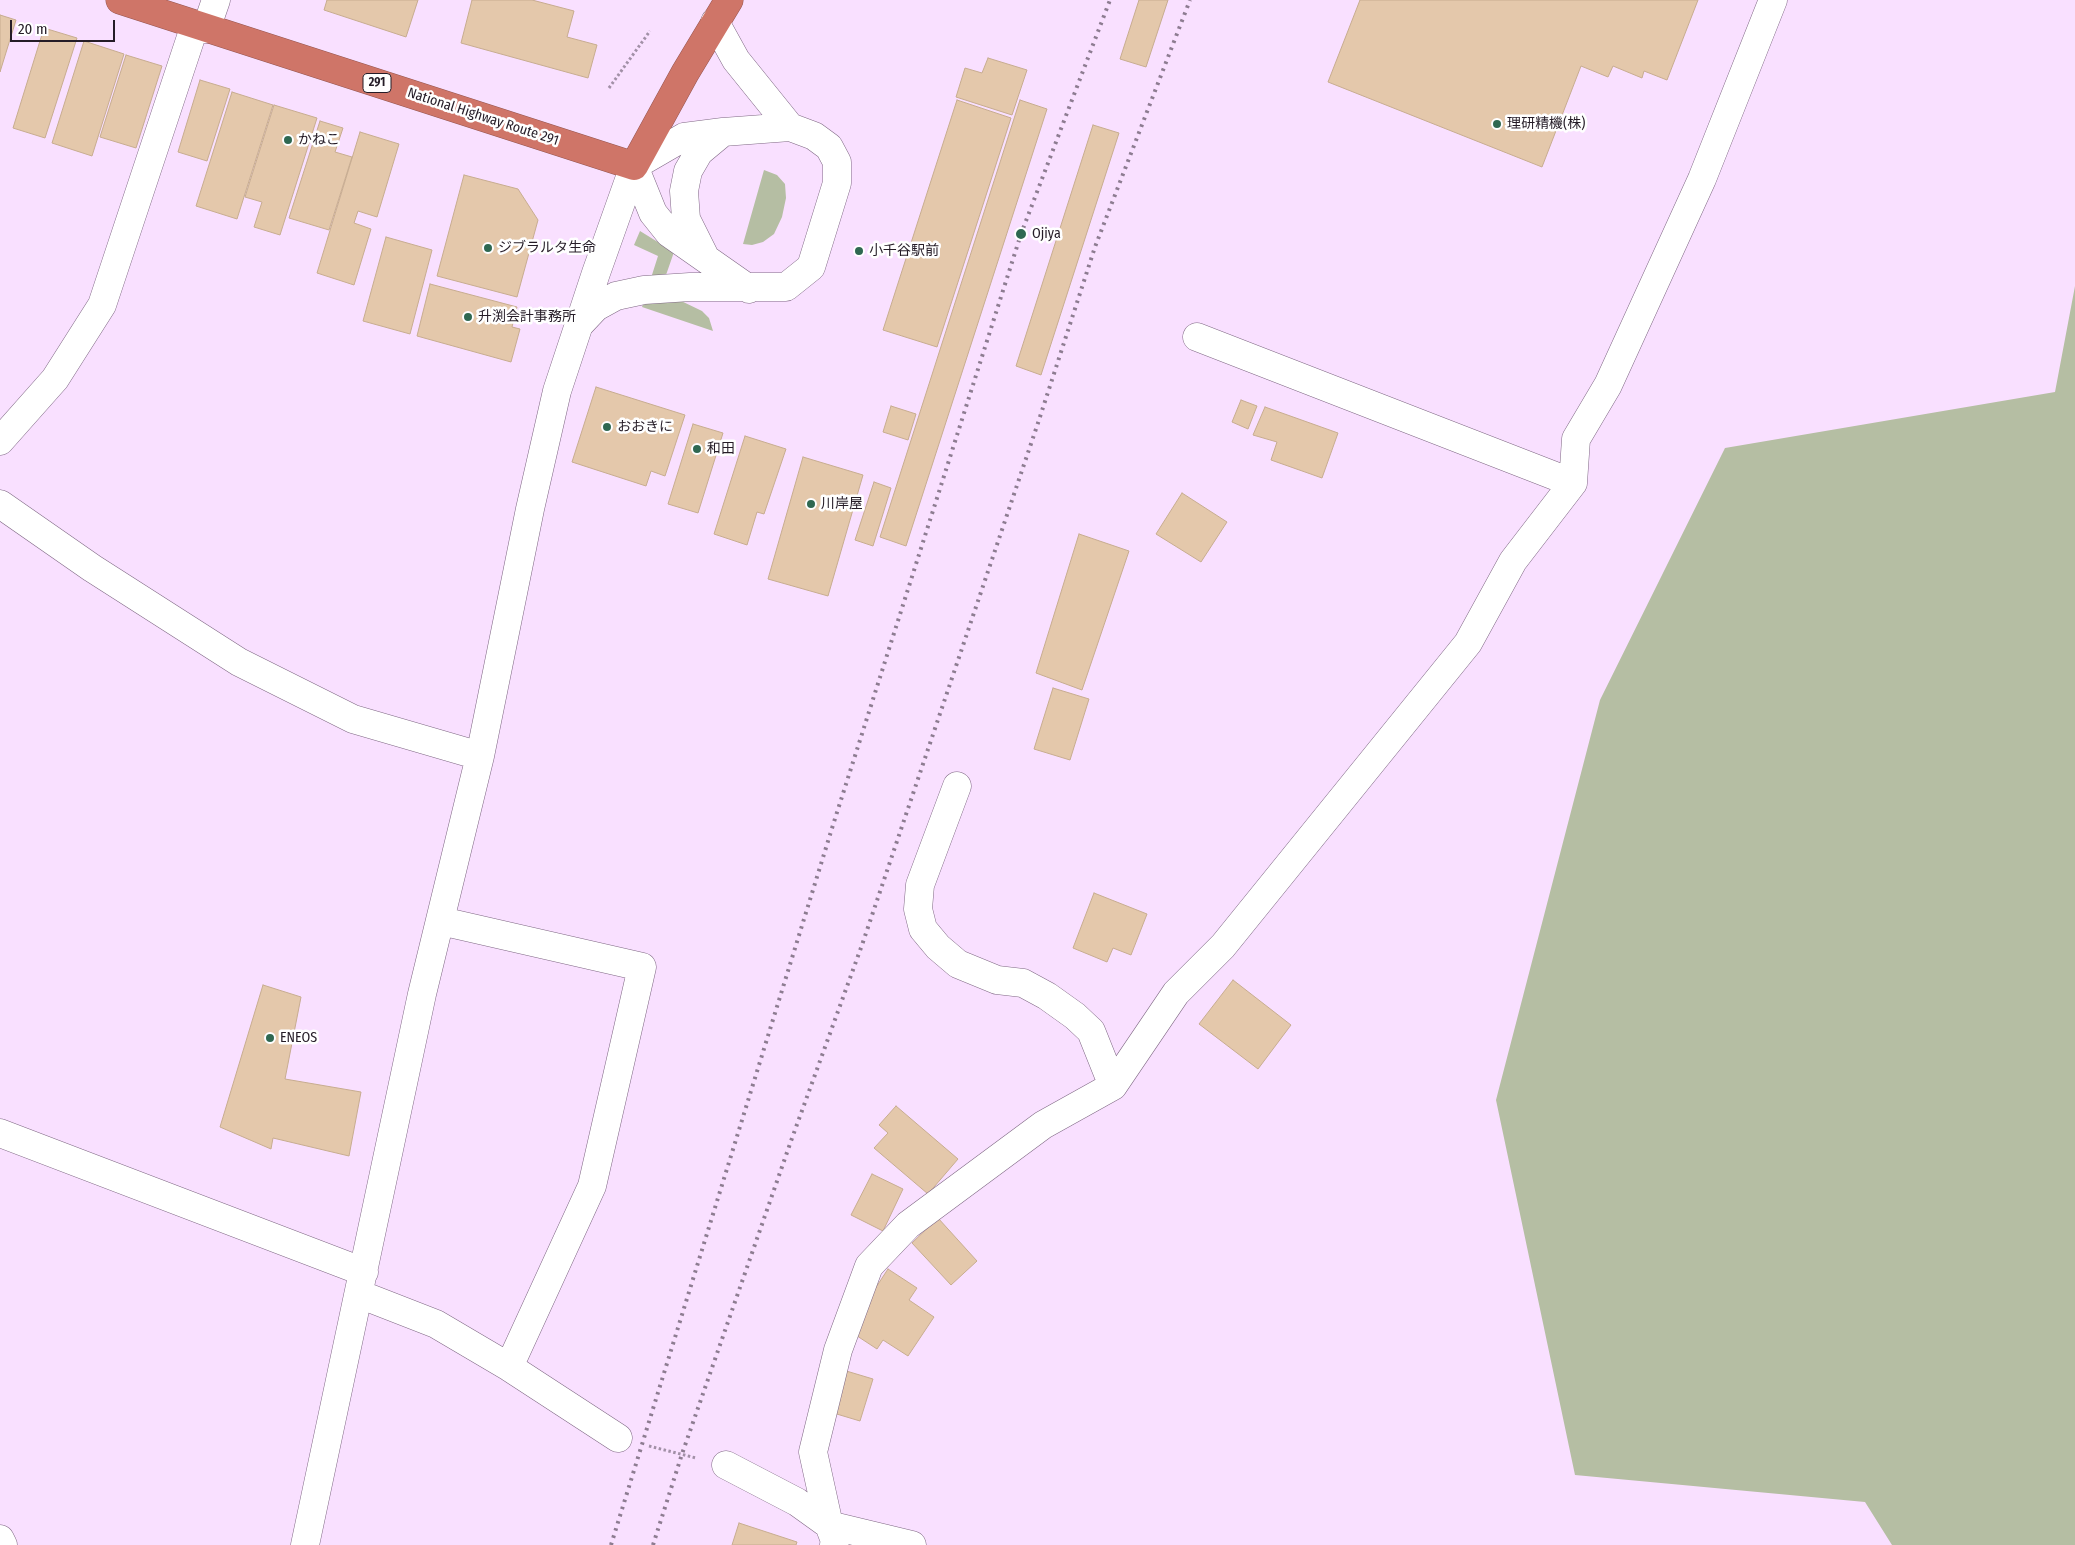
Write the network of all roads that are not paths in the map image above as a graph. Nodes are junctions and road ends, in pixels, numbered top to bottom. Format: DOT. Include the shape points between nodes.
graph roads {
  1 [pos="120,0"];
  2 [pos="216,0"];
  3 [pos="1773,0"];
  4 [pos="722,11"];
  5 [pos="200,27"];
  6 [pos="790,127"];
  7 [pos="723,132"];
  8 [pos="634,166"];
  9 [pos="706,260"];
  10 [pos="749,288"];
  11 [pos="579,325"];
  12 [pos="1197,337"];
  13 [pos="0,441"];
  14 [pos="1573,483"];
  15 [pos="0,504"];
  16 [pos="480,756"];
  17 [pos="957,786"];
  18 [pos="441,921"];
  19 [pos="1113,1086"];
  20 [pos="0,1132"];
  21 [pos="362,1283"];
  22 [pos="509,1367"];
  23 [pos="618,1438"];
  24 [pos="726,1465"];
  25 [pos="832,1535"];
  26 [pos="0,1539"];
  27 [pos="3,1545"];
  28 [pos="305,1545"];
  29 [pos="912,1545"];
  1 -- 5 [label="highway, National Highway Route 291 / 291"];
  2 -- 5 [label="street"];
  3 -- 14 [label="street" via="1698,188 1608,385 1576,439"];
  4 -- 6 [label="street" via="736,60"];
  4 -- 8 [label="highway"];
  5 -- 8 [label="highway, National Highway Route 291 / 291"];
  5 -- 13 [label="street" via="102,305 55,379"];
  6 -- 7 [label="street"];
  6 -- 10 [label="street" via="814,136 829,148 838,162 837,182 812,267 786,287"];
  7 -- 8 [label="street" via="684,137"];
  7 -- 9 [label="street" via="698,152 688,171 684,192 686,218"];
  8 -- 9 [label="street" via="653,213 669,233"];
  8 -- 11 [label="street"];
  9 -- 10 [label="street"];
  10 -- 11 [label="street" via="690,287 644,290 616,296"];
  11 -- 16 [label="street" via="555,400"];
  12 -- 14 [label="street"];
  14 -- 19 [label="street" via="1513,561 1468,643 1223,946 1176,993"];
  15 -- 16 [label="street" via="92,568 240,662 353,719"];
  16 -- 18 [label="street"];
  17 -- 19 [label="street" via="920,885 918,909 924,929 938,947 958,964 997,980 1023,983 1075,1016 1091,1031"];
  18 -- 21 [label="street" via="422,994"];
  18 -- 22 [label="street" via="642,967 592,1186"];
  19 -- 25 [label="street" via="1043,1125 908,1225 869,1266 838,1350 813,1452"];
  20 -- 21 [label="street"];
  21 -- 22 [label="street"];
  21 -- 28 [label="street"];
  22 -- 23 [label="street"];
  24 -- 25 [label="street" via="797,1502"];
  25 -- 29 [label="street"];
  26 -- 27 [label="street"];
}
